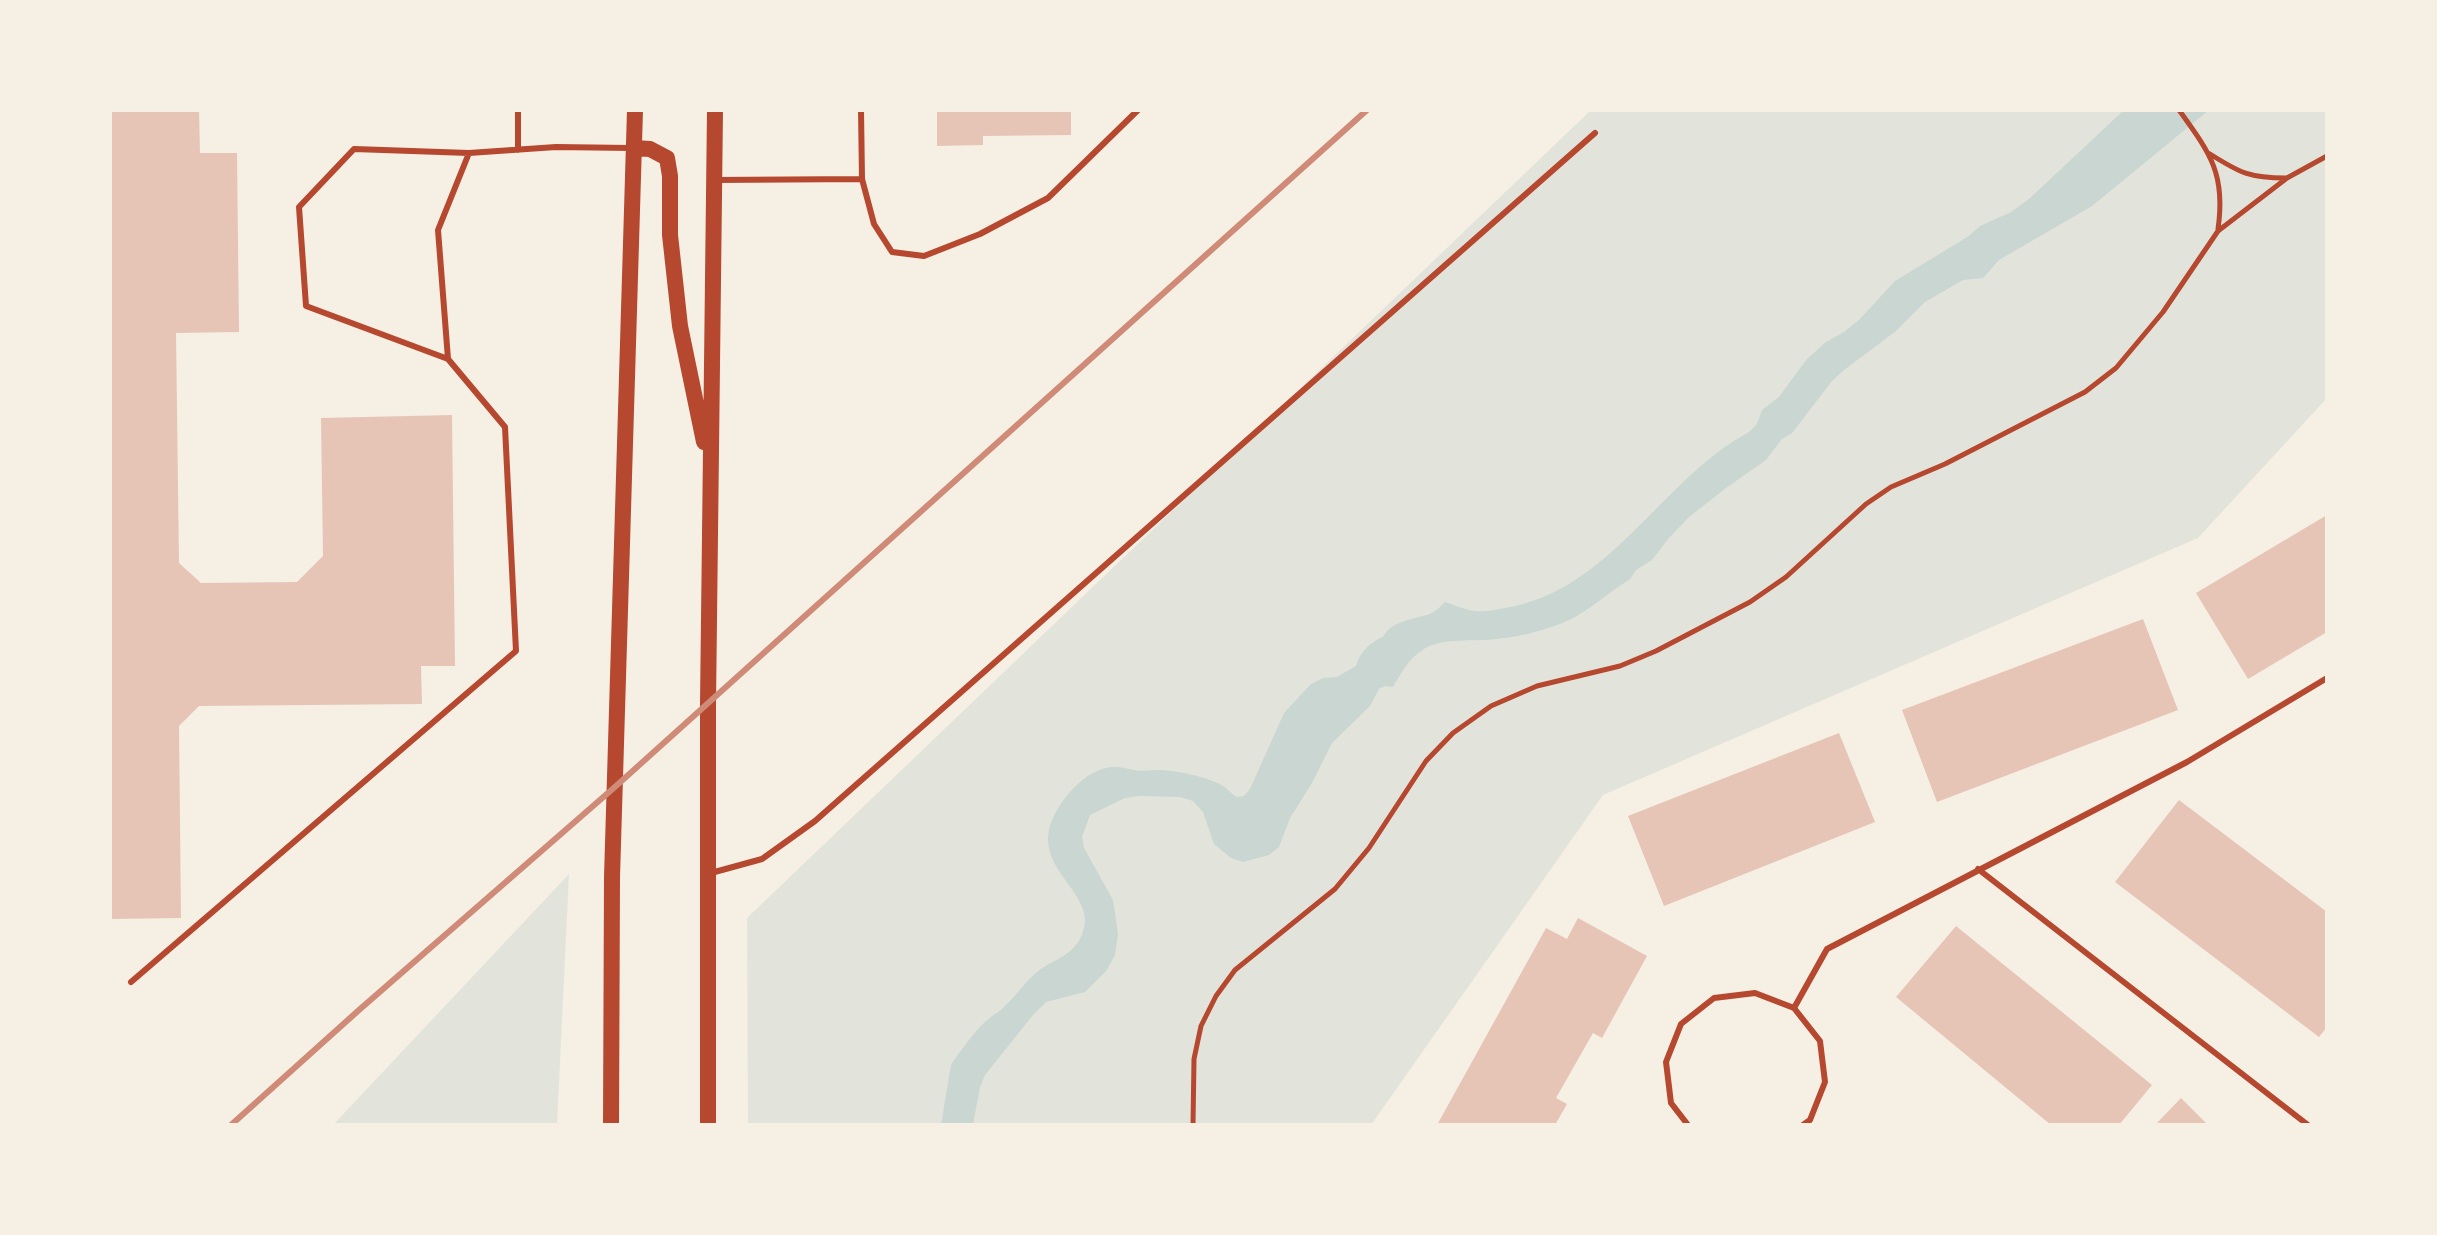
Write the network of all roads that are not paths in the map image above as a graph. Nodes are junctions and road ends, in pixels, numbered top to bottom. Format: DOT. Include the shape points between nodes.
graph roads {
  1 [pos="518,110"];
  2 [pos="635,110"];
  3 [pos="715,110"];
  4 [pos="861,110"];
  5 [pos="1138,110"];
  6 [pos="1595,133"];
  7 [pos="634,148"];
  8 [pos="518,150"];
  9 [pos="469,153"];
  10 [pos="862,179"];
  11 [pos="714,180"];
  12 [pos="448,359"];
  13 [pos="710,475"];
  14 [pos="2327,678"];
  15 [pos="1978,869"];
  16 [pos="707,874"];
  17 [pos="131,982"];
  18 [pos="1794,1008"];
  19 [pos="611,1125"];
  20 [pos="708,1125"];
  21 [pos="1688,1125"];
  22 [pos="1803,1125"];
  23 [pos="2308,1125"];
  1 -- 8 [label="lane"];
  2 -- 7 [label="main road"];
  3 -- 11 [label="main road"];
  4 -- 10 [label="lane"];
  5 -- 10 [label="lane" via="1048,198 924,256 892,252 874,224"];
  6 -- 16 [label="lane" via="815,821 762,859"];
  7 -- 8 [label="lane"];
  7 -- 13 [label="main road" via="667,158 680,326"];
  7 -- 19 [label="main road" via="612,877"];
  8 -- 9 [label="lane"];
  9 -- 12 [label="lane" via="438,230"];
  9 -- 12 [label="lane" via="354,149 299,207 306,306"];
  10 -- 11 [label="lane"];
  11 -- 13 [label="main road"];
  12 -- 17 [label="lane" via="505,427 516,651"];
  13 -- 16 [label="main road"];
  14 -- 15 [label="lane" via="2187,762"];
  15 -- 18 [label="lane" via="1827,949"];
  15 -- 23 [label="lane"];
  16 -- 20 [label="main road"];
  18 -- 21 [label="lane" via="1755,993 1714,998 1681,1024 1666,1062 1671,1103"];
  18 -- 22 [label="lane" via="1820,1041 1825,1082"];
}
